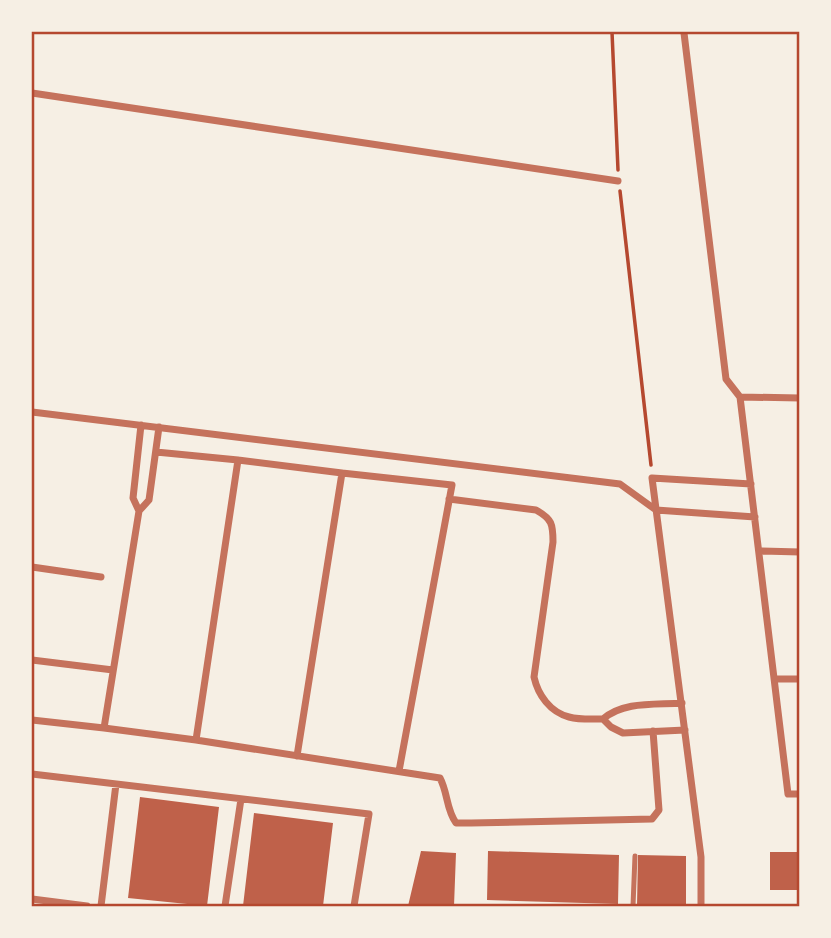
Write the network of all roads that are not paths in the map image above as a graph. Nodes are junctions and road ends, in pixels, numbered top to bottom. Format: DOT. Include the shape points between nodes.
graph roads {
  1 [pos="684,33"];
  2 [pos="32,93"];
  3 [pos="618,181"];
  4 [pos="740,397"];
  5 [pos="800,398"];
  6 [pos="32,412"];
  7 [pos="141,425"];
  8 [pos="159,427"];
  9 [pos="156,452"];
  10 [pos="238,460"];
  11 [pos="342,473"];
  12 [pos="751,484"];
  13 [pos="449,499"];
  14 [pos="656,510"];
  15 [pos="139,511"];
  16 [pos="755,517"];
  17 [pos="759,551"];
  18 [pos="800,552"];
  19 [pos="32,567"];
  20 [pos="101,577"];
  21 [pos="32,660"];
  22 [pos="113,670"];
  23 [pos="775,678"];
  24 [pos="800,679"];
  25 [pos="682,703"];
  26 [pos="603,719"];
  27 [pos="32,720"];
  28 [pos="104,728"];
  29 [pos="685,730"];
  30 [pos="653,732"];
  31 [pos="196,740"];
  32 [pos="297,756"];
  33 [pos="399,771"];
  34 [pos="32,774"];
  35 [pos="116,784"];
  36 [pos="800,794"];
  37 [pos="241,799"];
  38 [pos="635,856"];
  39 [pos="32,899"];
  40 [pos="87,906"];
  41 [pos="101,906"];
  42 [pos="225,906"];
  43 [pos="354,906"];
  44 [pos="633,906"];
  45 [pos="701,906"];
  1 -- 4 [label="street" via="726,379"];
  2 -- 3 [label="street"];
  4 -- 5 [label="street"];
  4 -- 12 [label="street"];
  6 -- 7 [label="street"];
  7 -- 8 [label="street"];
  7 -- 15 [label="street" via="133,498"];
  8 -- 9 [label="street"];
  8 -- 14 [label="street" via="620,484"];
  9 -- 10 [label="street"];
  9 -- 15 [label="street" via="149,500"];
  10 -- 11 [label="street"];
  10 -- 31 [label="street"];
  11 -- 13 [label="street" via="452,485"];
  11 -- 32 [label="street"];
  12 -- 14 [label="street" via="652,478"];
  12 -- 16 [label="street"];
  13 -- 26 [label="street" via="536,510 552,524 536,685 554,710 570,718"];
  13 -- 33 [label="street"];
  14 -- 16 [label="street"];
  14 -- 25 [label="street"];
  15 -- 22 [label="street"];
  16 -- 17 [label="street"];
  17 -- 18 [label="street"];
  17 -- 23 [label="street"];
  19 -- 20 [label="street"];
  21 -- 22 [label="street"];
  22 -- 28 [label="street"];
  23 -- 24 [label="street"];
  23 -- 36 [label="street" via="788,794"];
  25 -- 26 [label="street" via="621,708"];
  25 -- 29 [label="street"];
  26 -- 30 [label="street" via="623,733"];
  27 -- 28 [label="street"];
  28 -- 31 [label="street"];
  29 -- 30 [label="street"];
  29 -- 45 [label="street" via="701,857"];
  30 -- 33 [label="street" via="659,810 652,819 456,822 440,778"];
  31 -- 32 [label="street"];
  32 -- 33 [label="street"];
  34 -- 35 [label="street"];
  35 -- 37 [label="street"];
  35 -- 41 [label="street"];
  37 -- 42 [label="street"];
  37 -- 43 [label="street" via="369,814"];
  38 -- 44 [label="lane"];
  39 -- 40 [label="street"];
}
